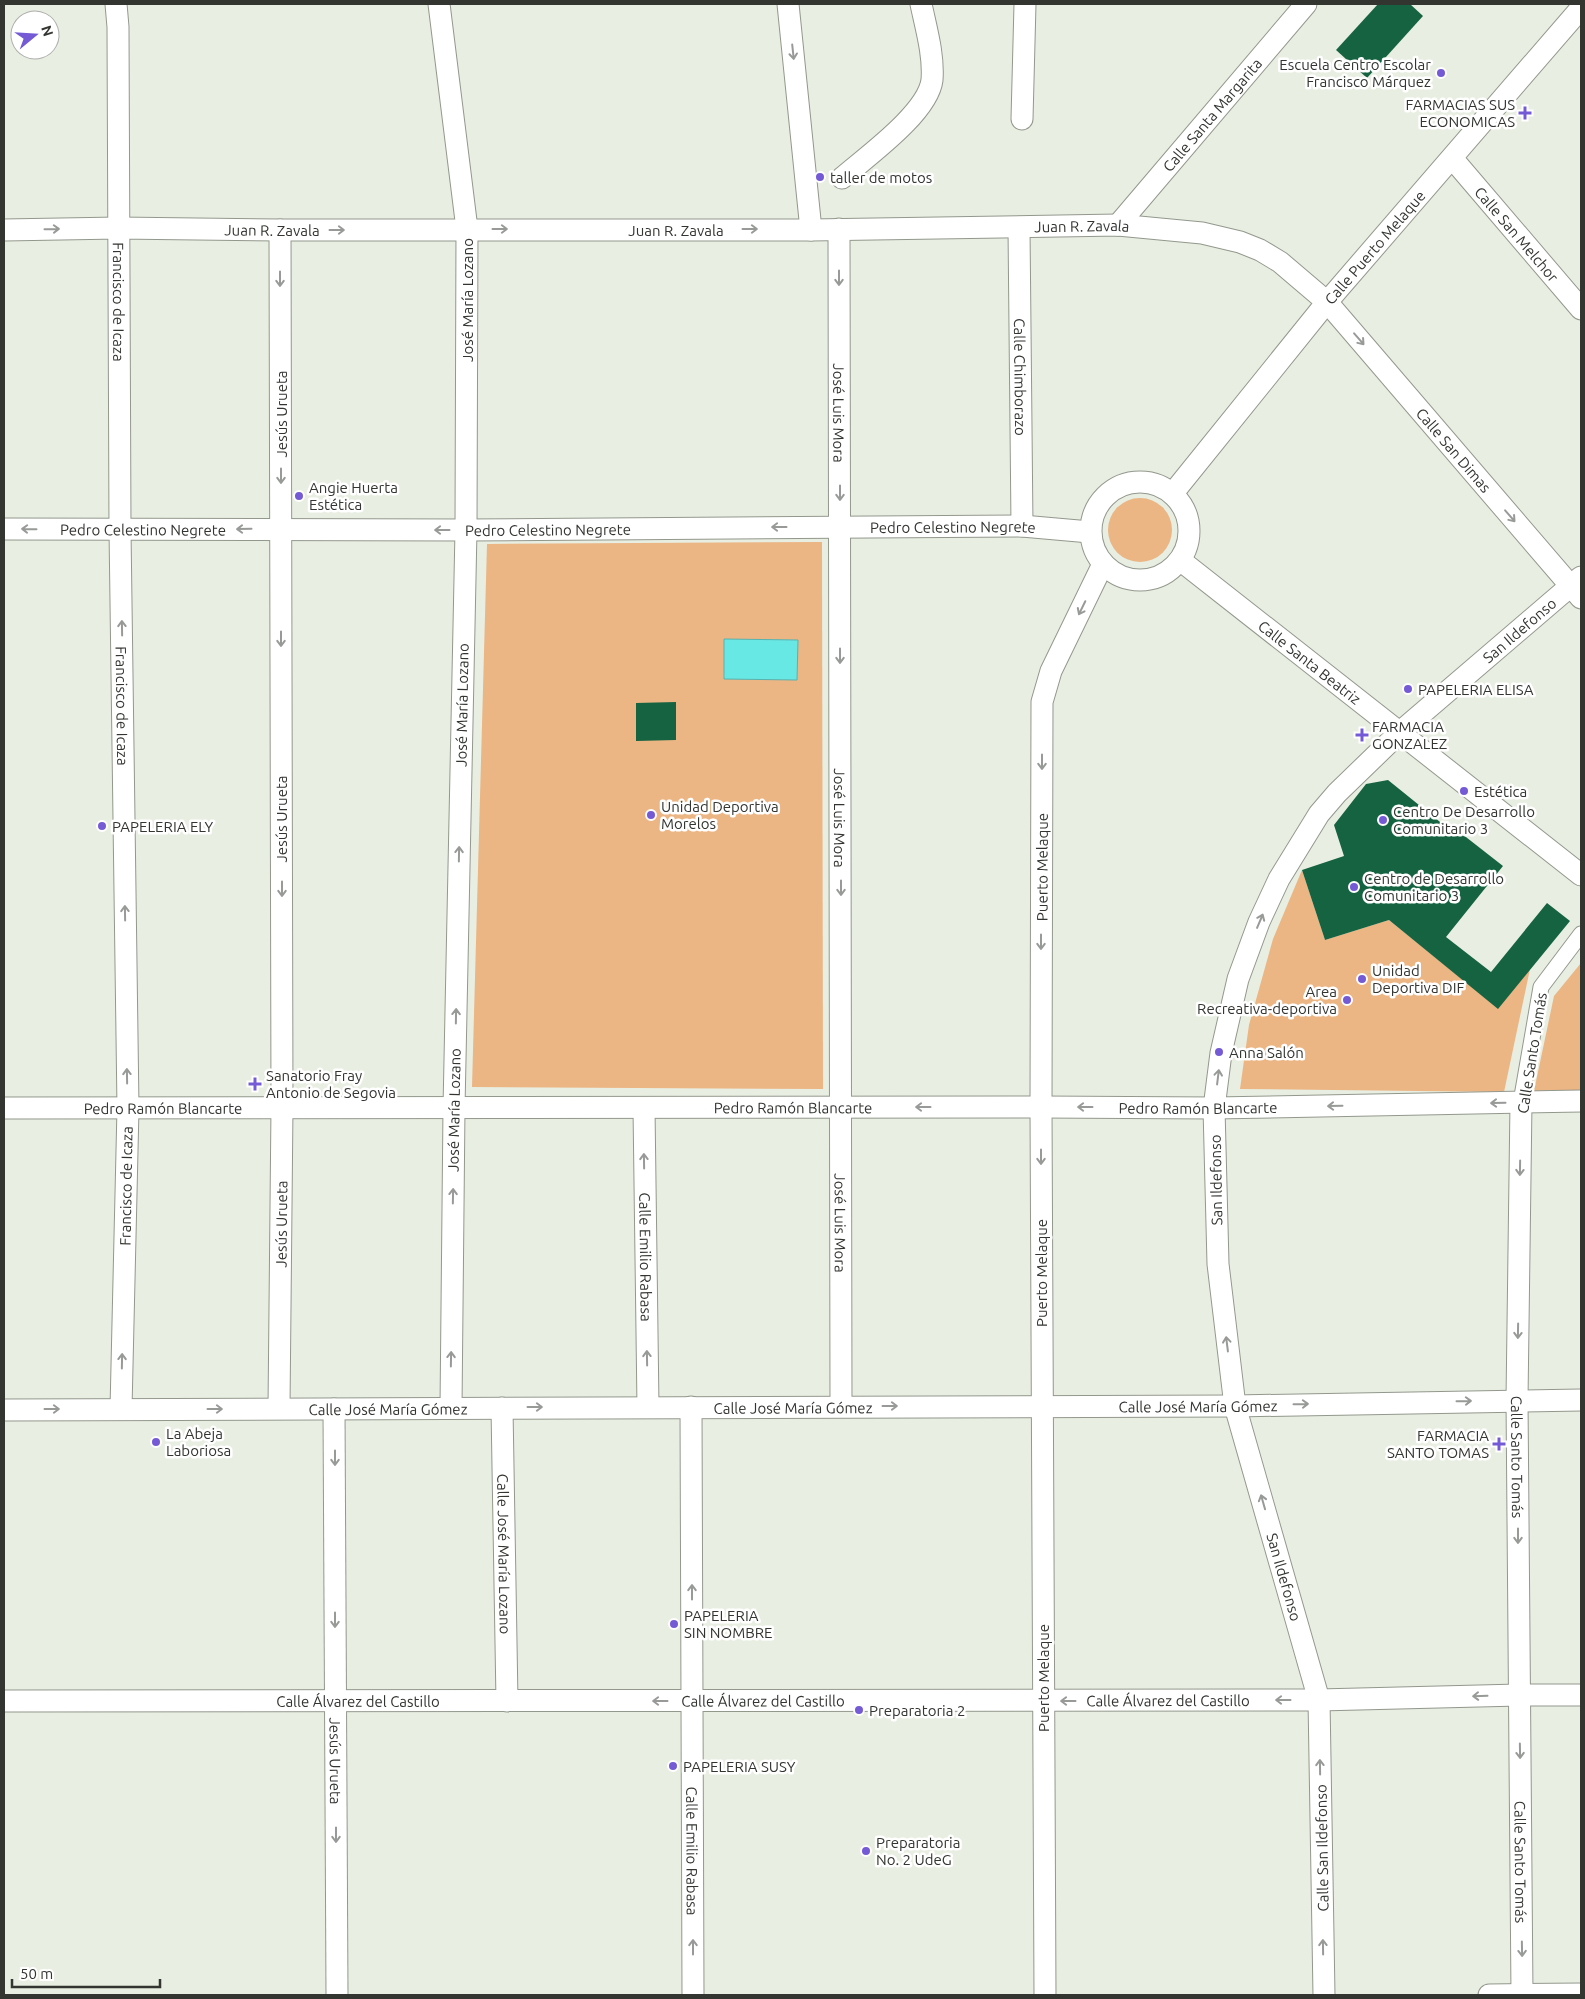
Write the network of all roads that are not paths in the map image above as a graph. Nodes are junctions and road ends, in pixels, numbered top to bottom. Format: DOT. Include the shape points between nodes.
graph roads {
  1 [pos="116,4"];
  2 [pos="439,4"];
  3 [pos="788,4"];
  4 [pos="921,4"];
  5 [pos="1025,4"];
  6 [pos="1306,4"];
  7 [pos="1574,13"];
  8 [pos="1022,119"];
  9 [pos="1452,158"];
  10 [pos="842,178"];
  11 [pos="1118,225"];
  12 [pos="118,228"];
  13 [pos="1019,228"];
  14 [pos="467,229"];
  15 [pos="839,229"];
  16 [pos="4,230"];
  17 [pos="280,230"];
  18 [pos="811,230"];
  19 [pos="1327,302"];
  20 [pos="1581,309"];
  21 [pos="1173,493"];
  22 [pos="1022,526"];
  23 [pos="840,527"];
  24 [pos="4,529"];
  25 [pos="281,529"];
  26 [pos="120,530"];
  27 [pos="466,530"];
  28 [pos="1090,532"];
  29 [pos="1180,560"];
  30 [pos="1103,564"];
  31 [pos="1578,587"];
  32 [pos="1399,733"];
  33 [pos="1581,875"];
  34 [pos="1581,934"];
  35 [pos="1581,1101"];
  36 [pos="1521,1102"];
  37 [pos="282,1107"];
  38 [pos="841,1107"];
  39 [pos="1040,1107"];
  40 [pos="4,1108"];
  41 [pos="128,1108"];
  42 [pos="454,1108"];
  43 [pos="644,1108"];
  44 [pos="1214,1108"];
  45 [pos="1517,1400"];
  46 [pos="1581,1400"];
  47 [pos="1042,1405"];
  48 [pos="842,1406"];
  49 [pos="1235,1406"];
  50 [pos="648,1407"];
  51 [pos="691,1407"];
  52 [pos="279,1408"];
  53 [pos="451,1408"];
  54 [pos="502,1408"];
  55 [pos="121,1409"];
  56 [pos="334,1409"];
  57 [pos="4,1410"];
  58 [pos="1519,1695"];
  59 [pos="1581,1695"];
  60 [pos="4,1700"];
  61 [pos="1320,1700"];
  62 [pos="336,1701"];
  63 [pos="507,1701"];
  64 [pos="692,1701"];
  65 [pos="1044,1701"];
  66 [pos="1522,1994"];
  67 [pos="1581,1994"];
  68 [pos="337,1995"];
  69 [pos="693,1995"];
  70 [pos="1045,1995"];
  71 [pos="1324,1995"];
  72 [pos="1489,1995"];
  1 -- 12 [label="street, Francisco de Icaza"];
  2 -- 14 [label="street, José María Lozano"];
  3 -- 18 [label="street, one-way"];
  4 -- 10 [label="street" via="932,62 932,82 926,97 899,130"];
  5 -- 8 [label="street"];
  6 -- 11 [label="street, Calle Santa Margarita"];
  7 -- 9 [label="street, Calle Puerto Melaque"];
  9 -- 19 [label="street, Calle Puerto Melaque"];
  9 -- 20 [label="street, Calle San Melchor"];
  11 -- 13 [label="street, Juan R. Zavala"];
  11 -- 19 [label="street, Juan R. Zavala" via="1202,233 1240,242 1280,262"];
  16 -- 12 [label="street, Juan R. Zavala, one-way"];
  12 -- 17 [label="street, Juan R. Zavala"];
  12 -- 26 [label="street, Francisco de Icaza"];
  13 -- 15 [label="street, Juan R. Zavala"];
  13 -- 22 [label="street, Calle Chimborazo"];
  17 -- 14 [label="street, Juan R. Zavala, one-way"];
  14 -- 18 [label="street, Juan R. Zavala, one-way"];
  14 -- 27 [label="street, José María Lozano"];
  15 -- 18 [label="street, Juan R. Zavala"];
  15 -- 23 [label="street, José Luis Mora, one-way"];
  17 -- 25 [label="street, Jesús Urueta, one-way"];
  19 -- 21 [label="street, Calle Puerto Melaque"];
  19 -- 31 [label="street, Calle San Dimas, one-way"];
  21 -- 28 [label="street" via="1156,483 1137,481 1119,485 1103,497 1093,513"];
  21 -- 29 [label="street" via="1184,507 1190,525 1188,543"];
  22 -- 23 [label="street, Pedro Celestino Negrete"];
  22 -- 28 [label="street, Pedro Celestino Negrete"];
  23 -- 27 [label="street, Pedro Celestino Negrete, one-way"];
  23 -- 38 [label="street, José Luis Mora, one-way"];
  26 -- 24 [label="street, Pedro Celestino Negrete, one-way"];
  25 -- 26 [label="street, Pedro Celestino Negrete, one-way"];
  27 -- 25 [label="street, Pedro Celestino Negrete, one-way"];
  25 -- 37 [label="street, Jesús Urueta, one-way"];
  41 -- 26 [label="street, Francisco de Icaza, one-way"];
  42 -- 27 [label="street, José María Lozano, one-way"];
  28 -- 30 [label="street" via="1092,544"];
  29 -- 30 [label="street" via="1168,572 1143,580 1117,575"];
  29 -- 32 [label="street, Calle Santa Beatriz"];
  30 -- 39 [label="street, Puerto Melaque, one-way" via="1051,671 1042,702"];
  31 -- 32 [label="street, San Ildefonso"];
  32 -- 33 [label="street, Calle Santa Beatriz"];
  44 -- 32 [label="street, San Ildefonso, one-way" via="1221,1053 1238,979 1279,879 1336,793"];
  34 -- 36 [label="street, Calle Santo Tomás" via="1541,987"];
  35 -- 36 [label="street, Pedro Ramón Blancarte"];
  36 -- 44 [label="street, Pedro Ramón Blancarte, one-way"];
  36 -- 45 [label="street, Calle Santo Tomás, one-way"];
  37 -- 41 [label="street, Pedro Ramón Blancarte"];
  37 -- 42 [label="street, Pedro Ramón Blancarte"];
  37 -- 52 [label="street, Jesús Urueta"];
  39 -- 38 [label="street, Pedro Ramón Blancarte, one-way"];
  38 -- 43 [label="street, Pedro Ramón Blancarte"];
  38 -- 48 [label="street, José Luis Mora"];
  44 -- 39 [label="street, Pedro Ramón Blancarte, one-way"];
  39 -- 47 [label="street, Puerto Melaque, one-way"];
  40 -- 41 [label="street, Pedro Ramón Blancarte"];
  55 -- 41 [label="street, Francisco de Icaza, one-way"];
  42 -- 43 [label="street, Pedro Ramón Blancarte"];
  53 -- 42 [label="street, José María Lozano, one-way"];
  50 -- 43 [label="street, Calle Emilio Rabasa, one-way"];
  49 -- 44 [label="street, San Ildefonso, one-way" via="1218,1264"];
  45 -- 46 [label="street, Calle José María Gómez"];
  49 -- 45 [label="street, Calle José María Gómez, one-way"];
  45 -- 58 [label="street, Calle Santo Tomás, one-way"];
  48 -- 47 [label="street, Calle José María Gómez, one-way"];
  47 -- 49 [label="street, Calle José María Gómez"];
  47 -- 65 [label="street, Puerto Melaque"];
  48 -- 51 [label="street, Calle José María Gómez"];
  61 -- 49 [label="street, San Ildefonso, one-way"];
  50 -- 51 [label="street, Calle José María Gómez"];
  54 -- 50 [label="street, Calle José María Gómez, one-way"];
  64 -- 51 [label="street, Calle Emilio Rabasa, one-way"];
  55 -- 52 [label="street, Calle José María Gómez, one-way"];
  52 -- 56 [label="street, Calle José María Gómez"];
  53 -- 54 [label="street, Calle José María Gómez"];
  53 -- 56 [label="street, Calle José María Gómez"];
  54 -- 63 [label="street, Calle José María Lozano"];
  57 -- 55 [label="street, Calle José María Gómez, one-way"];
  56 -- 62 [label="street, Jesús Urueta, one-way"];
  58 -- 59 [label="street, Calle Álvarez del Castillo"];
  58 -- 61 [label="street, Calle Álvarez del Castillo, one-way"];
  58 -- 66 [label="street, Calle Santo Tomás, one-way"];
  60 -- 62 [label="street, Calle Álvarez del Castillo"];
  61 -- 65 [label="street, Calle Álvarez del Castillo, one-way"];
  71 -- 61 [label="street, Calle San Ildefonso, one-way"];
  62 -- 63 [label="street, Calle Álvarez del Castillo"];
  62 -- 68 [label="street, Jesús Urueta, one-way"];
  64 -- 63 [label="street, Calle Álvarez del Castillo, one-way"];
  64 -- 65 [label="street, Calle Álvarez del Castillo"];
  69 -- 64 [label="street, Calle Emilio Rabasa, one-way"];
  65 -- 70 [label="street, Puerto Melaque"];
  66 -- 67 [label="street"];
  66 -- 72 [label="street"];
}
